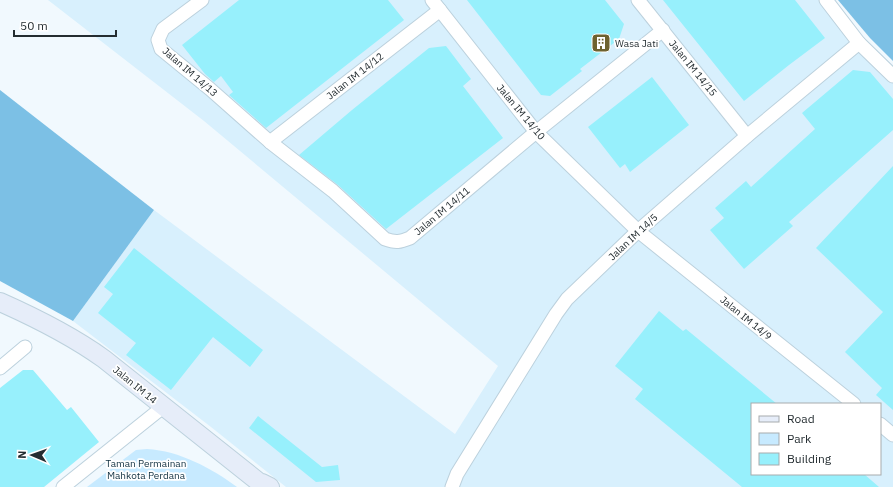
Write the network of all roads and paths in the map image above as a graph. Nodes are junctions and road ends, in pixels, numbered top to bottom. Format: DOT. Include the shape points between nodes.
graph roads {
  1 [pos="202,0"];
  2 [pos="638,0"];
  3 [pos="826,0"];
  4 [pos="436,5"];
  5 [pos="663,30"];
  6 [pos="859,43"];
  7 [pos="893,76"];
  8 [pos="536,132"];
  9 [pos="747,136"];
  10 [pos="270,142"];
  11 [pos="638,231"];
  12 [pos="0,302"];
  13 [pos="25,347"];
  14 [pos="0,368"];
  15 [pos="853,403"];
  16 [pos="163,407"];
  17 [pos="881,425"];
  18 [pos="893,435"];
  19 [pos="457,474"];
  20 [pos="264,486"];
  21 [pos="62,487"];
  22 [pos="443,487"];
  23 [pos="452,487"];
  1 -- 10 [label="street, Jalan IM 14/13" via="163,29 158,40 162,49"];
  2 -- 5 [label="street, Jalan IM 14/15"];
  3 -- 6 [label="street"];
  4 -- 8 [label="street, Jalan IM 14/10"];
  4 -- 10 [label="street, Jalan IM 14/12"];
  5 -- 8 [label="street, Jalan IM 14/11"];
  5 -- 9 [label="street, Jalan IM 14/15"];
  6 -- 7 [label="street"];
  6 -- 9 [label="street, Jalan IM 14/5"];
  8 -- 10 [label="street, Jalan IM 14/11" via="410,238 401,242 385,239 333,192"];
  8 -- 11 [label="street, Jalan IM 14/10"];
  9 -- 11 [label="street, Jalan IM 14/5"];
  11 -- 15 [label="street, Jalan IM 14/9"];
  11 -- 19 [label="street, Jalan IM 14/5" via="567,299"];
  12 -- 16 [label="street, Jalan IM 14" via="90,349"];
  13 -- 14 [label="street"];
  16 -- 20 [label="street, Jalan IM 14"];
  16 -- 21 [label="street"];
  17 -- 18 [label="street"];
  19 -- 22 [label="street"];
  19 -- 23 [label="street"];
}
